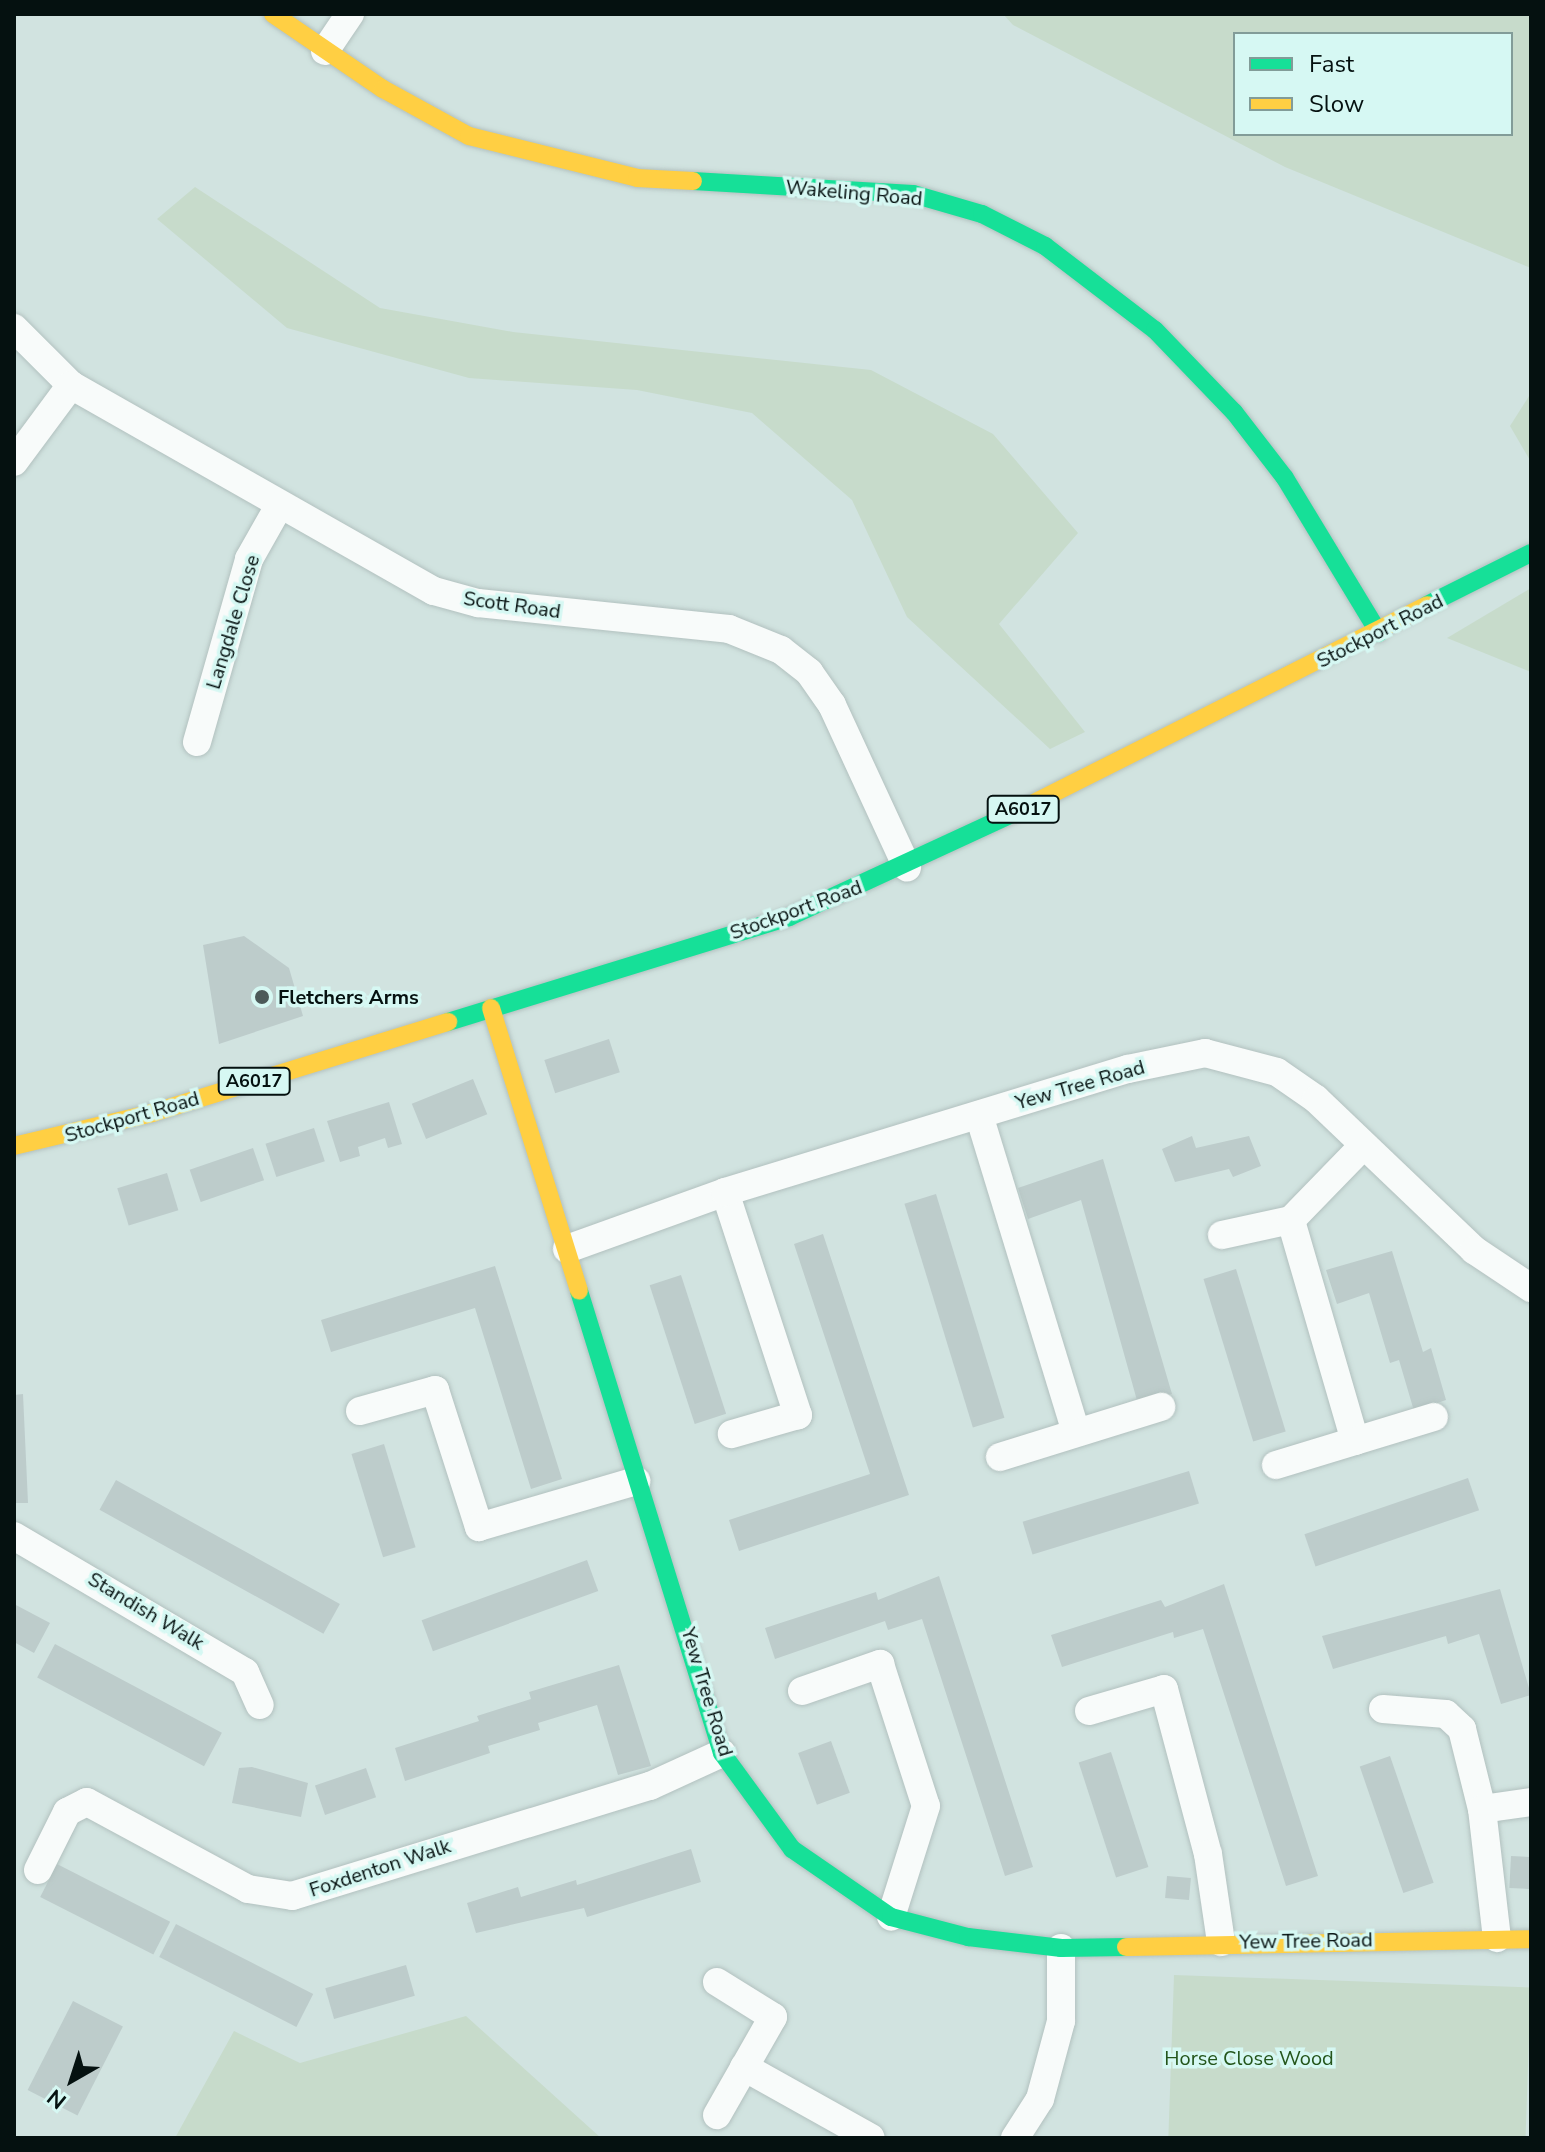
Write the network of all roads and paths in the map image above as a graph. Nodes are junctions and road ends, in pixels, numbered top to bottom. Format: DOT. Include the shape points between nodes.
graph roads {
  1 [pos="273,14"];
  2 [pos="350,14"];
  3 [pos="325,51"];
  4 [pos="14,328"];
  5 [pos="71,385"];
  6 [pos="14,462"];
  7 [pos="279,506"];
  8 [pos="1531,553"];
  9 [pos="1379,633"];
  10 [pos="197,742"];
  11 [pos="907,867"];
  12 [pos="491,1008"];
  13 [pos="979,1115"];
  14 [pos="14,1146"];
  15 [pos="1361,1148"];
  16 [pos="725,1192"];
  17 [pos="1291,1220"];
  18 [pos="1222,1235"];
  19 [pos="567,1249"];
  20 [pos="1531,1288"];
  21 [pos="1161,1407"];
  22 [pos="360,1411"];
  23 [pos="1434,1417"];
  24 [pos="1076,1433"];
  25 [pos="732,1434"];
  26 [pos="1355,1441"];
  27 [pos="1000,1457"];
  28 [pos="1276,1465"];
  29 [pos="636,1481"];
  30 [pos="14,1536"];
  31 [pos="802,1691"];
  32 [pos="260,1705"];
  33 [pos="1383,1709"];
  34 [pos="1089,1711"];
  35 [pos="722,1753"];
  36 [pos="1531,1802"];
  37 [pos="1482,1809"];
  38 [pos="38,1870"];
  39 [pos="891,1917"];
  40 [pos="1497,1938"];
  41 [pos="1531,1939"];
  42 [pos="1221,1942"];
  43 [pos="1061,1948"];
  44 [pos="717,1982"];
  45 [pos="744,2067"];
  46 [pos="717,2115"];
  47 [pos="871,2138"];
  48 [pos="1015,2138"];
  1 -- 3 [label="main road, Wakeling Road"];
  2 -- 3 [label="street"];
  3 -- 9 [label="main road, Wakeling Road" via="469,136 561,164 637,178 913,194 982,214 1045,246 1155,330 1234,412 1285,478"];
  4 -- 5 [label="street, Scott Road"];
  5 -- 6 [label="street"];
  5 -- 7 [label="street, Scott Road"];
  7 -- 10 [label="street, Langdale Close" via="249,559"];
  7 -- 11 [label="street, Scott Road" via="384,567 478,603 729,629 781,650 809,672 832,705"];
  8 -- 9 [label="main road, Stockport Road / A6017"];
  9 -- 11 [label="main road, Stockport Road / A6017"];
  11 -- 12 [label="main road, Stockport Road / A6017" via="789,917"];
  12 -- 14 [label="main road, Stockport Road / A6017" via="152,1113"];
  12 -- 19 [label="main road, Yew Tree Road"];
  13 -- 15 [label="street, Yew Tree Road" via="1128,1069 1205,1053 1277,1072 1316,1099"];
  13 -- 16 [label="street, Yew Tree Road"];
  13 -- 24 [label="street"];
  15 -- 17 [label="street"];
  15 -- 20 [label="street, Yew Tree Road" via="1474,1250"];
  16 -- 19 [label="street, Yew Tree Road"];
  16 -- 25 [label="street" via="798,1415"];
  17 -- 18 [label="street"];
  17 -- 26 [label="street"];
  19 -- 29 [label="main road, Yew Tree Road"];
  21 -- 24 [label="street"];
  22 -- 29 [label="street" via="435,1390 479,1527"];
  23 -- 26 [label="street"];
  24 -- 27 [label="street"];
  26 -- 28 [label="street"];
  29 -- 35 [label="main road, Yew Tree Road" via="682,1608"];
  30 -- 32 [label="street, Standish Walk" via="245,1672"];
  31 -- 39 [label="street" via="880,1664 926,1806"];
  33 -- 37 [label="street" via="1446,1714 1462,1729"];
  34 -- 42 [label="street" via="1164,1689 1208,1854"];
  35 -- 38 [label="street, Foxdenton Walk" via="650,1786 292,1896 248,1889 87,1802 67,1812"];
  35 -- 39 [label="main road, Yew Tree Road" via="792,1849"];
  36 -- 37 [label="street"];
  37 -- 40 [label="street"];
  39 -- 43 [label="main road, Yew Tree Road" via="968,1937"];
  40 -- 41 [label="main road, Yew Tree Road"];
  40 -- 42 [label="main road, Yew Tree Road"];
  42 -- 43 [label="main road, Yew Tree Road"];
  43 -- 48 [label="street" via="1061,2021 1040,2099"];
  44 -- 45 [label="street" via="773,2017"];
  45 -- 46 [label="street"];
  45 -- 47 [label="street"];
}
